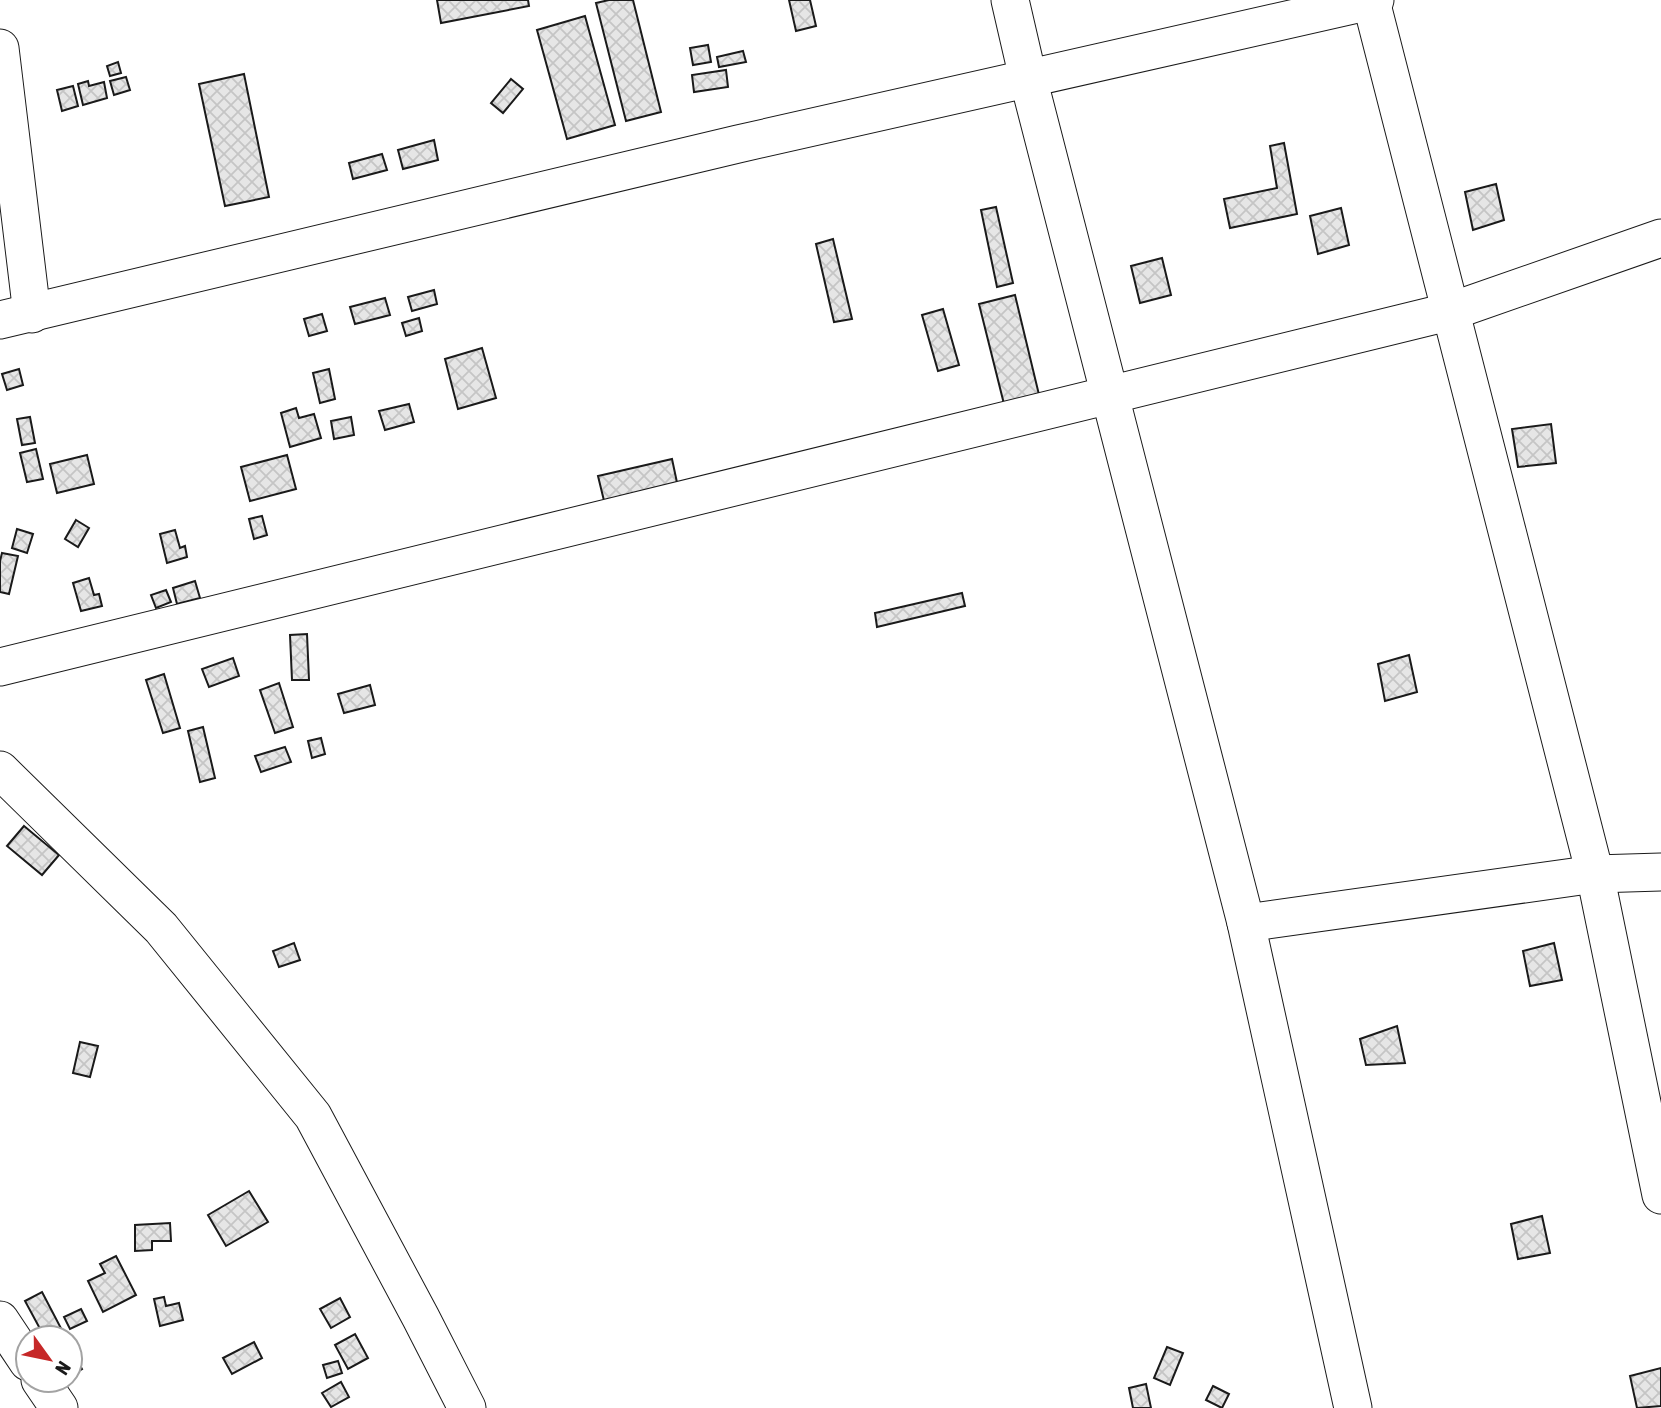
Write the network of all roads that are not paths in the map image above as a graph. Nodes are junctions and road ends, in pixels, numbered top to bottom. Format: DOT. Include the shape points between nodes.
graph roads {
  1 [pos="1010,0"];
  2 [pos="1373,0"];
  3 [pos="0,48"];
  4 [pos="1028,78"];
  5 [pos="1661,238"];
  6 [pos="1451,311"];
  7 [pos="16,317"];
  8 [pos="1110,395"];
  9 [pos="0,667"];
  10 [pos="0,770"];
  11 [pos="1661,872"];
  12 [pos="1595,874"];
  13 [pos="1246,923"];
  14 [pos="1661,1195"];
  15 [pos="0,1320"];
  16 [pos="14,1341"];
  17 [pos="467,1408"];
  18 [pos="1353,1408"];
  1 -- 4 [label="street"];
  2 -- 4 [label="street"];
  2 -- 6 [label="street"];
  3 -- 7 [label="street"];
  4 -- 7 [label="street"];
  4 -- 8 [label="street"];
  5 -- 6 [label="street"];
  6 -- 8 [label="street"];
  6 -- 12 [label="street"];
  8 -- 9 [label="street"];
  8 -- 13 [label="street"];
  10 -- 17 [label="street" via="161,928 313,1116"];
  11 -- 12 [label="street"];
  12 -- 13 [label="street"];
  12 -- 14 [label="street"];
  13 -- 18 [label="street"];
  15 -- 16 [label="street"];
}
